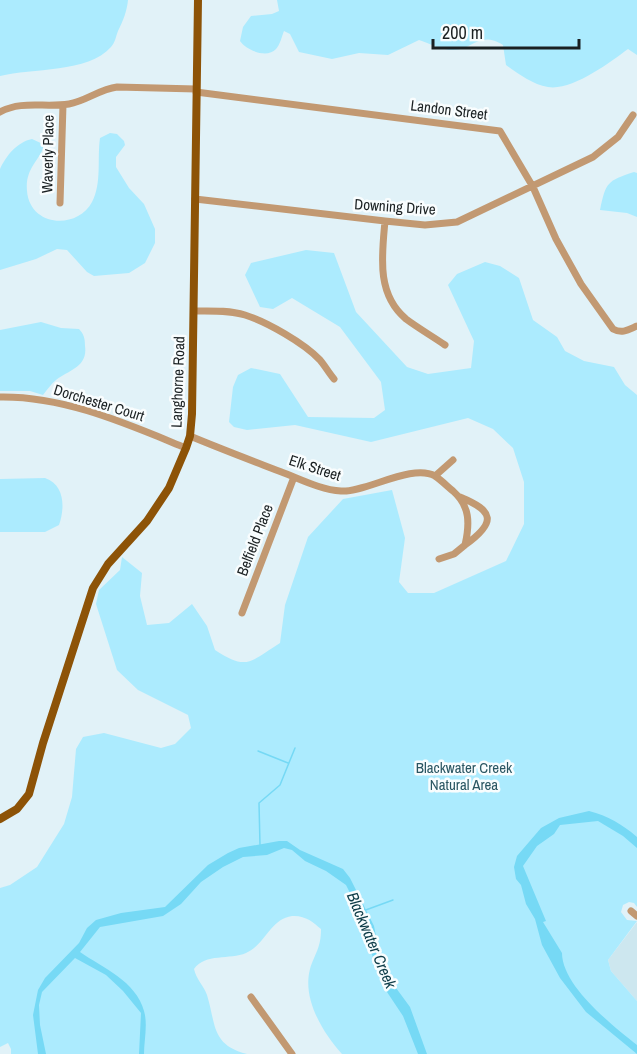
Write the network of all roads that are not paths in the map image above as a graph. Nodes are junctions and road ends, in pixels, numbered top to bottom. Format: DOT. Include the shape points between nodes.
graph roads {
  1 [pos="198,0"];
  2 [pos="196,91"];
  3 [pos="63,105"];
  4 [pos="0,112"];
  5 [pos="633,115"];
  6 [pos="533,187"];
  7 [pos="195,199"];
  8 [pos="60,203"];
  9 [pos="385,221"];
  10 [pos="194,312"];
  11 [pos="637,326"];
  12 [pos="445,345"];
  13 [pos="334,380"];
  14 [pos="0,397"];
  15 [pos="190,436"];
  16 [pos="186,448"];
  17 [pos="453,460"];
  18 [pos="435,476"];
  19 [pos="294,477"];
  20 [pos="460,497"];
  21 [pos="465,545"];
  22 [pos="439,559"];
  23 [pos="242,613"];
  24 [pos="0,819"];
  25 [pos="252,997"];
  26 [pos="292,1054"];
  1 -- 2 [label="main road, Langhorne Road"];
  2 -- 3 [label="street, Landon Street" via="111,88"];
  2 -- 6 [label="street, Landon Street" via="497,130 502,132"];
  2 -- 7 [label="main road, Langhorne Road"];
  3 -- 4 [label="street, Landon Street" via="21,105"];
  3 -- 8 [label="street, Waverly Place"];
  5 -- 6 [label="street, Downing Drive" via="618,137 593,157"];
  6 -- 9 [label="street, Downing Drive" via="457,222 425,225"];
  6 -- 11 [label="street, Landon Street" via="581,284 613,329 619,332"];
  7 -- 9 [label="street, Downing Drive"];
  7 -- 10 [label="main road, Langhorne Road"];
  9 -- 12 [label="street" via="381,261 386,288 404,317"];
  10 -- 13 [label="street" via="223,311 270,326 320,361"];
  10 -- 15 [label="main road, Langhorne Road"];
  14 -- 16 [label="street, Dorchester Court" via="47,400 127,424"];
  15 -- 16 [label="main road, Langhorne Road"];
  15 -- 19 [label="street, Elk Street"];
  16 -- 24 [label="main road, Langhorne Road" via="159,504 108,564 93,588 28,794 17,809"];
  17 -- 18 [label="street"];
  18 -- 19 [label="street, Elk Street" via="382,480 342,492"];
  18 -- 20 [label="street"];
  19 -- 23 [label="street, Belfield Place"];
  20 -- 21 [label="street" via="468,515"];
  20 -- 21 [label="street" via="481,506 487,519 480,533"];
  21 -- 22 [label="street"];
  25 -- 26 [label="street"];
}
